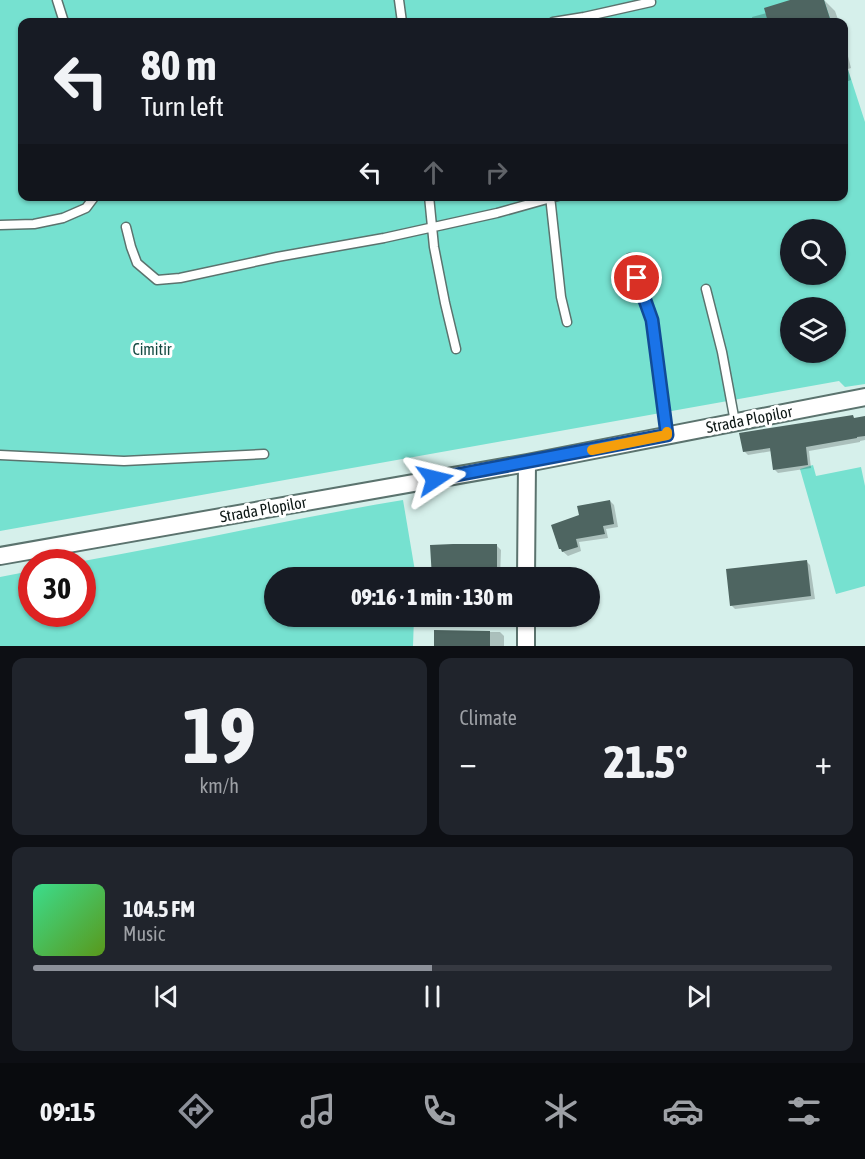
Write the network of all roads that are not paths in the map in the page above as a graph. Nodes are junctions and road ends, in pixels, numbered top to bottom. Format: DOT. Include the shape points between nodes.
graph roads {
  1 [pos="57,0"];
  2 [pos="399,0"];
  3 [pos="651,2"];
  4 [pos="63,18"];
  5 [pos="401,18"];
  6 [pos="578,18"];
  7 [pos="91,201"];
  8 [pos="430,201"];
  9 [pos="539,201"];
  10 [pos="553,201"];
  11 [pos="0,225"];
  12 [pos="432,226"];
  13 [pos="126,227"];
  14 [pos="630,258"];
  15 [pos="706,289"];
  16 [pos="567,322"];
  17 [pos="456,349"];
  18 [pos="865,397"];
  19 [pos="735,422"];
  20 [pos="667,435"];
  21 [pos="0,454"];
  22 [pos="264,454"];
  23 [pos="526,462"];
  24 [pos="0,556"];
  25 [pos="526,567"];
  26 [pos="526,627"];
  27 [pos="526,646"];
  1 -- 4 [label="lane"];
  2 -- 5 [label="lane"];
  3 -- 6 [label="lane"];
  7 -- 11 [label="lane" via="86,208 63,218"];
  8 -- 12 [label="lane"];
  9 -- 12 [label="lane"];
  10 -- 16 [label="lane" via="561,297"];
  12 -- 13 [label="lane" via="157,280 137,263"];
  12 -- 17 [label="lane"];
  14 -- 20 [label="lane" via="652,320"];
  15 -- 19 [label="lane"];
  18 -- 19 [label="street, Strada Plopilor"];
  19 -- 20 [label="street, Strada Plopilor"];
  20 -- 23 [label="street, Strada Plopilor"];
  21 -- 22 [label="lane" via="124,461"];
  23 -- 24 [label="street, Strada Plopilor"];
  23 -- 25 [label="street"];
  26 -- 27 [label="street"];
}
